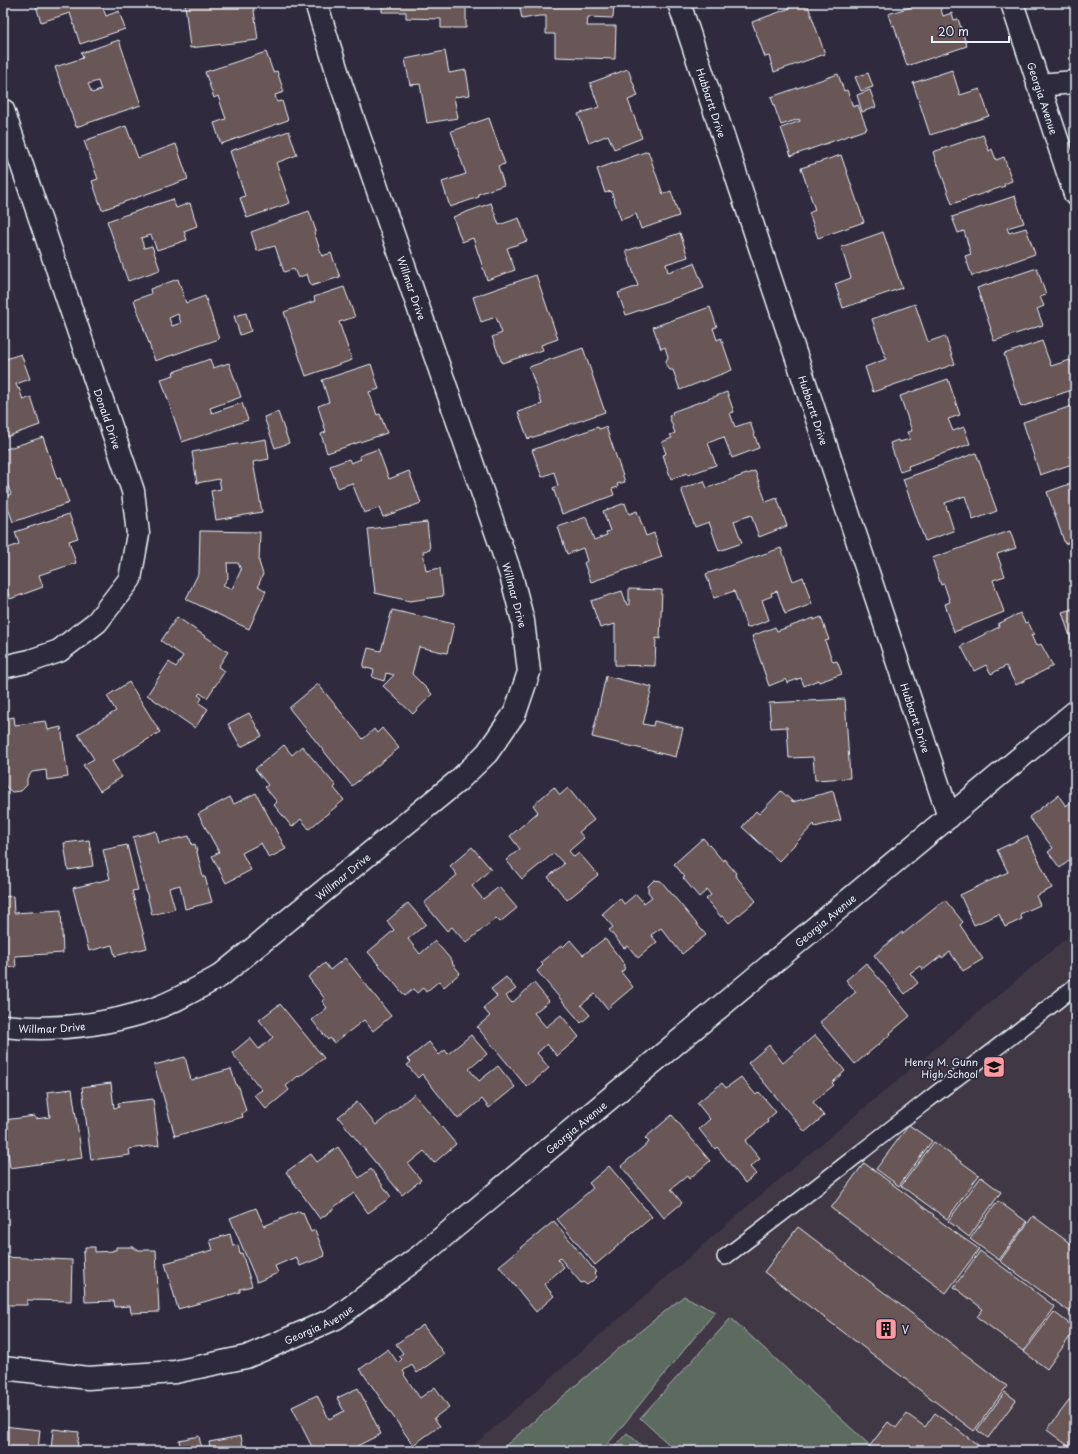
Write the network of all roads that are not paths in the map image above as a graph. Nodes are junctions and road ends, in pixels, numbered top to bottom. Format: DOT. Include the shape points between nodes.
graph roads {
  1 [pos="316,3"];
  2 [pos="680,3"];
  3 [pos="1012,3"];
  4 [pos="1075,82"];
  5 [pos="1038,85"];
  6 [pos="3,110"];
  7 [pos="1075,194"];
  8 [pos="3,667"];
  9 [pos="1075,712"];
  10 [pos="949,817"];
  11 [pos="1075,986"];
  12 [pos="3,1026"];
  13 [pos="725,1257"];
  14 [pos="3,1368"];
  1 -- 12 [label="street, Willmar Drive" via="341,84 511,575 523,621 529,672 515,713 487,753 458,781 220,976 146,1012 88,1025 31,1029"];
  2 -- 10 [label="street, Hubbartt Drive"];
  3 -- 5 [label="street, Georgia Avenue"];
  4 -- 5 [label="street"];
  5 -- 7 [label="street, Georgia Avenue"];
  6 -- 8 [label="street, Donald Drive" via="133,491 138,534 130,579 97,622 59,651"];
  9 -- 10 [label="street, Georgia Avenue"];
  10 -- 14 [label="street, Georgia Avenue" via="420,1256 336,1318 246,1357 175,1372 88,1378"];
  11 -- 13 [label="lane"];
}
